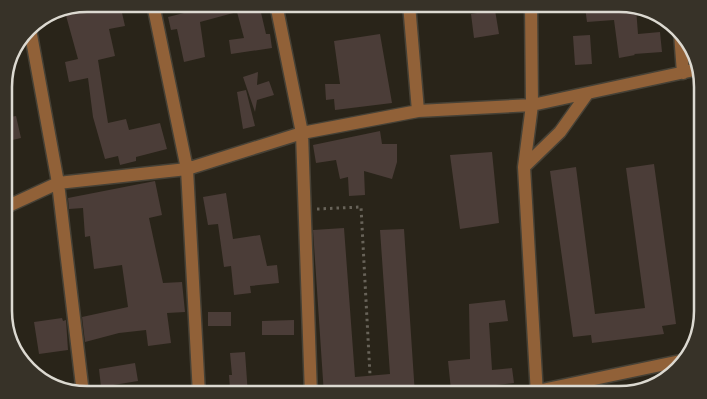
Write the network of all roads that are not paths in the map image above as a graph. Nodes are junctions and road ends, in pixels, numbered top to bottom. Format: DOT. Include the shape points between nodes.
graph roads {
  1 [pos="155,12"];
  2 [pos="278,12"];
  3 [pos="410,12"];
  4 [pos="531,12"];
  5 [pos="32,37"];
  6 [pos="681,45"];
  7 [pos="692,71"];
  8 [pos="682,73"];
  9 [pos="587,94"];
  10 [pos="532,105"];
  11 [pos="418,111"];
  12 [pos="302,133"];
  13 [pos="524,167"];
  14 [pos="187,169"];
  15 [pos="58,183"];
  16 [pos="12,204"];
  17 [pos="667,370"];
  18 [pos="81,386"];
  19 [pos="199,386"];
  20 [pos="311,386"];
  21 [pos="534,386"];
  22 [pos="578,386"];
  1 -- 14 [label="street"];
  2 -- 12 [label="street"];
  3 -- 11 [label="street"];
  4 -- 10 [label="street"];
  5 -- 15 [label="street"];
  6 -- 8 [label="street"];
  7 -- 8 [label="street"];
  8 -- 9 [label="street"];
  9 -- 10 [label="street"];
  9 -- 13 [label="street" via="560,132"];
  10 -- 11 [label="street"];
  10 -- 13 [label="street"];
  11 -- 12 [label="street"];
  12 -- 14 [label="street"];
  12 -- 20 [label="street"];
  13 -- 21 [label="street"];
  14 -- 15 [label="street"];
  14 -- 19 [label="street"];
  15 -- 16 [label="street"];
  15 -- 18 [label="street"];
  17 -- 22 [label="street"];
}
